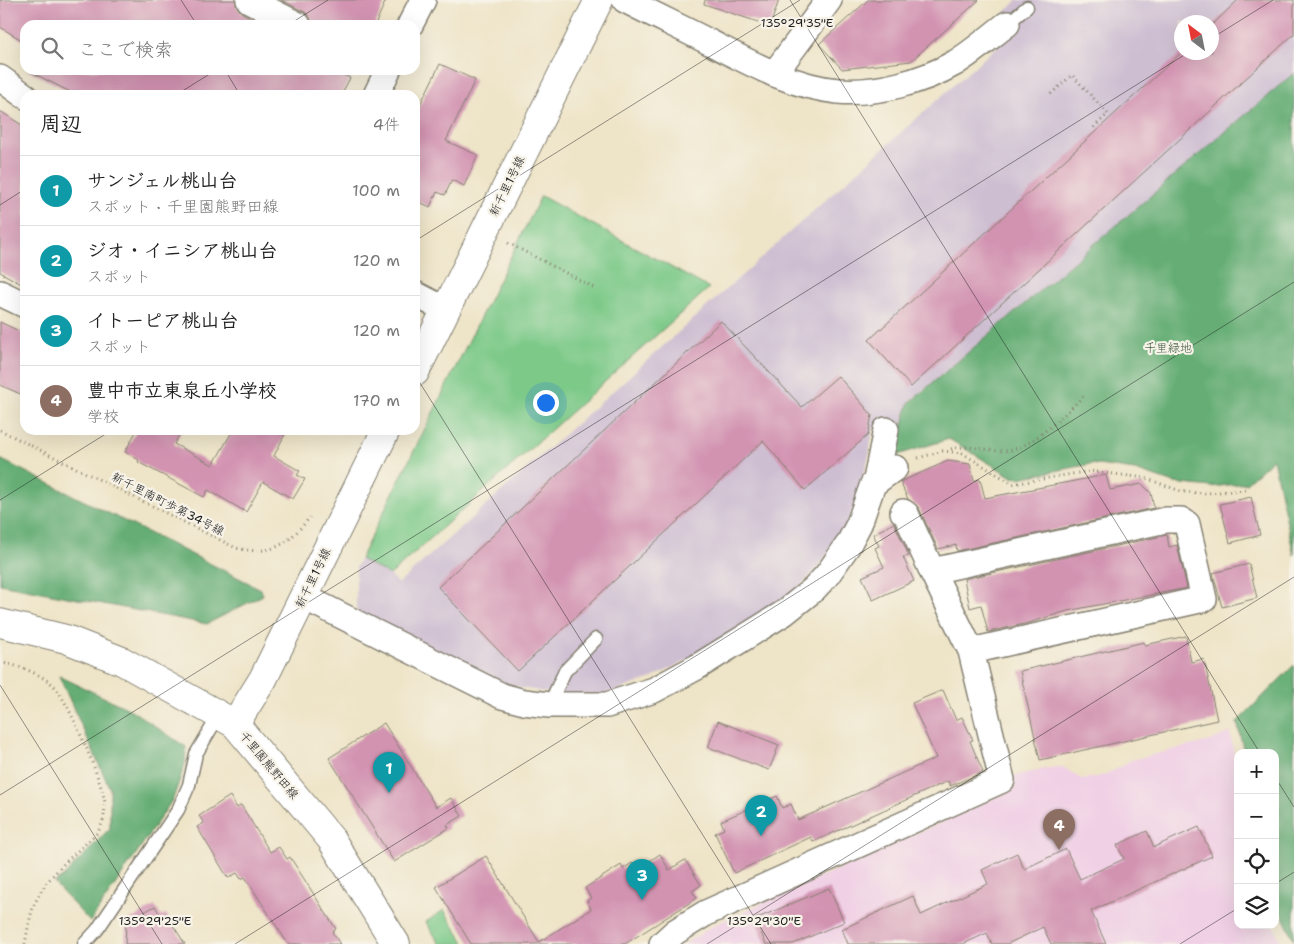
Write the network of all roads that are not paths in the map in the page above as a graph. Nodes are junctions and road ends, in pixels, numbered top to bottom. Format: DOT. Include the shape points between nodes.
graph roads {
  1 [pos="249,0"];
  2 [pos="423,0"];
  3 [pos="599,0"];
  4 [pos="625,0"];
  5 [pos="829,0"];
  6 [pos="1027,7"];
  7 [pos="288,20"];
  8 [pos="413,20"];
  9 [pos="1007,24"];
  10 [pos="774,74"];
  11 [pos="386,75"];
  12 [pos="0,78"];
  13 [pos="378,90"];
  14 [pos="20,92"];
  15 [pos="0,293"];
  16 [pos="420,297"];
  17 [pos="20,303"];
  18 [pos="446,310"];
  19 [pos="420,362"];
  20 [pos="886,430"];
  21 [pos="384,435"];
  22 [pos="903,512"];
  23 [pos="932,570"];
  24 [pos="304,597"];
  25 [pos="0,623"];
  26 [pos="596,639"];
  27 [pos="972,651"];
  28 [pos="549,705"];
  29 [pos="227,719"];
  30 [pos="84,944"];
  31 [pos="396,944"];
  32 [pos="662,944"];
  1 -- 7 [label="street"];
  2 -- 8 [label="street"];
  3 -- 18 [label="street, 新千里1号線"];
  4 -- 10 [label="street"];
  5 -- 10 [label="street"];
  6 -- 9 [label="lane"];
  9 -- 10 [label="street" via="953,64 897,85 870,90 838,90"];
  11 -- 13 [label="street"];
  12 -- 14 [label="street"];
  15 -- 17 [label="street"];
  16 -- 18 [label="street"];
  18 -- 19 [label="street, 新千里1号線"];
  20 -- 28 [label="street" via="887,477 838,560 792,608 697,667 642,695 606,705"];
  21 -- 24 [label="street, 新千里1号線"];
  22 -- 23 [label="street"];
  23 -- 27 [label="street"];
  23 -- 27 [label="street" via="1166,520 1182,509 1204,599"];
  24 -- 28 [label="street" via="487,689 524,702"];
  24 -- 29 [label="street, 新千里1号線" via="263,680"];
  25 -- 29 [label="street, 千里園熊野田線" via="66,639 122,661"];
  26 -- 28 [label="lane" via="565,671"];
  27 -- 32 [label="street" via="1002,780 706,913"];
  29 -- 30 [label="lane" via="196,754 189,785 168,827"];
  29 -- 31 [label="street, 千里園熊野田線" via="331,839"];
}
